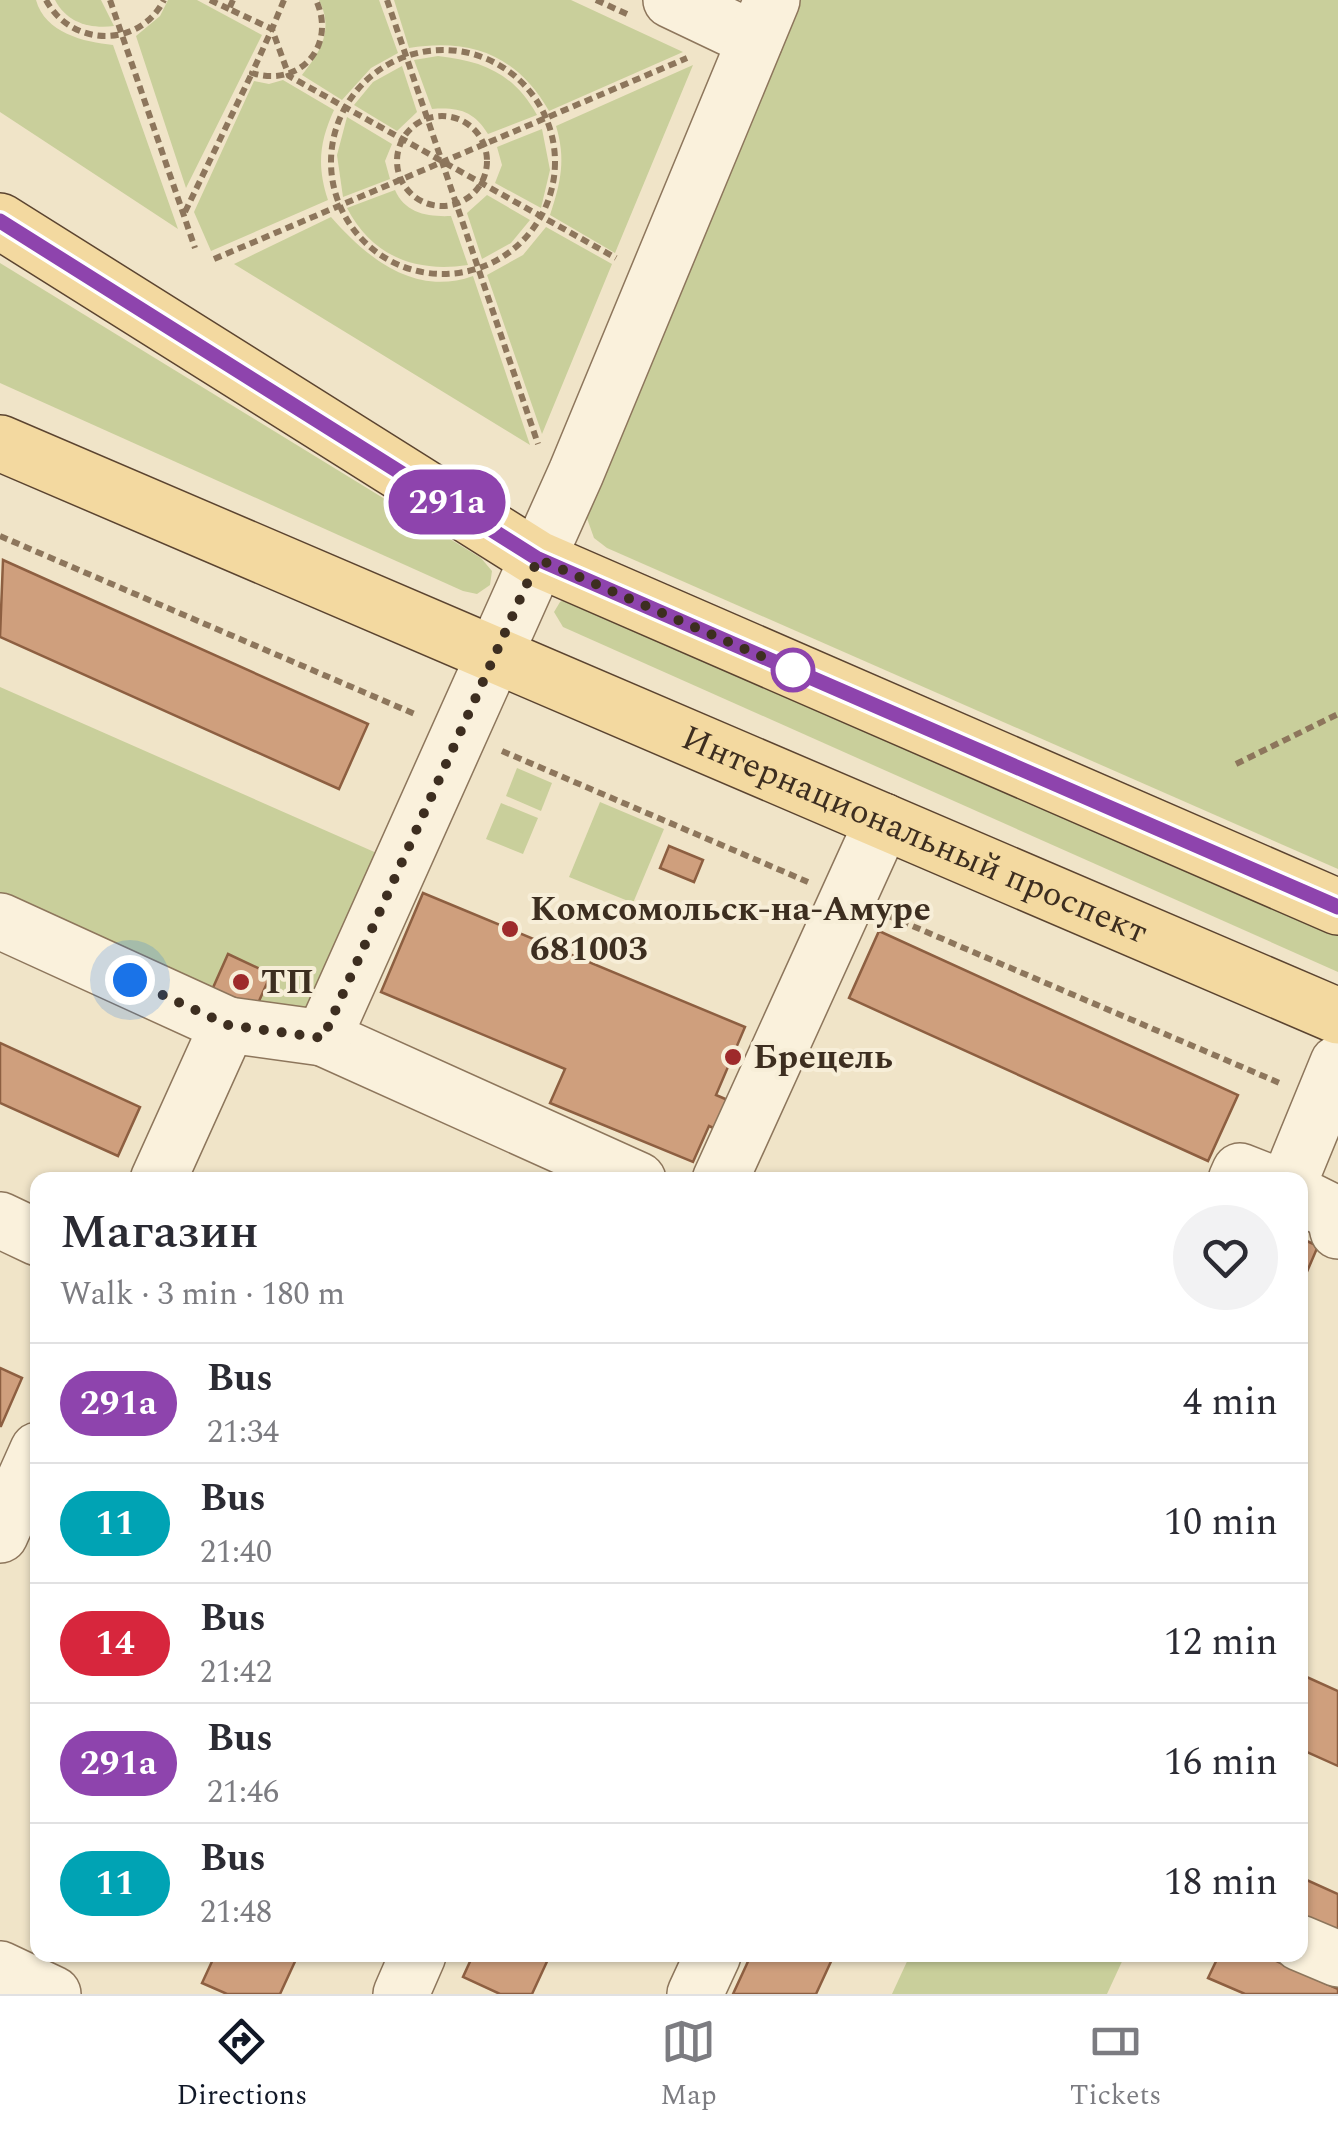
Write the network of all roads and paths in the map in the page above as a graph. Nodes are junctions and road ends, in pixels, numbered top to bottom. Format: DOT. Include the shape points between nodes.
graph roads {
  1 [pos="46,0"];
  2 [pos="110,0"];
  3 [pos="164,0"];
  4 [pos="210,0"];
  5 [pos="234,0"];
  6 [pos="284,0"];
  7 [pos="316,0"];
  8 [pos="387,0"];
  9 [pos="671,0"];
  10 [pos="229,10"];
  11 [pos="272,30"];
  12 [pos="744,30"];
  13 [pos="122,35"];
  14 [pos="406,56"];
  15 [pos="252,74"];
  16 [pos="289,76"];
  17 [pos="345,109"];
  18 [pos="428,118"];
  19 [pos="547,120"];
  20 [pos="402,141"];
  21 [pos="484,146"];
  22 [pos="442,162"];
  23 [pos="400,178"];
  24 [pos="480,183"];
  25 [pos="454,204"];
  26 [pos="338,206"];
  27 [pos="184,214"];
  28 [pos="541,216"];
  29 [pos="0,221"];
  30 [pos="196,248"];
  31 [pos="214,260"];
  32 [pos="622,261"];
  33 [pos="477,268"];
  34 [pos="0,443"];
  35 [pos="543,459"];
  36 [pos="0,536"];
  37 [pos="538,559"];
  38 [pos="493,654"];
  39 [pos="1338,714"];
  40 [pos="458,732"];
  41 [pos="1236,764"];
  42 [pos="883,821"];
  43 [pos="851,900"];
  44 [pos="1338,907"];
  45 [pos="0,920"];
  46 [pos="1338,1016"];
  47 [pos="228,1025"];
  48 [pos="323,1038"];
  49 [pos="1330,1082"];
  50 [pos="162,1172"];
  51 [pos="620,1172"];
  52 [pos="724,1172"];
  53 [pos="1293,1172"];
  54 [pos="1308,1200"];
  55 [pos="0,1220"];
  56 [pos="1338,1231"];
  57 [pos="30,1234"];
  58 [pos="30,1468"];
  59 [pos="0,1535"];
  60 [pos="1308,1946"];
  61 [pos="1338,1959"];
  62 [pos="415,1962"];
  63 [pos="710,1962"];
  64 [pos="0,1970"];
  65 [pos="53,1994"];
  66 [pos="401,1994"];
  67 [pos="695,1994"];
  1 -- 13 [label="path" via="61,22 80,32"];
  2 -- 13 [label="path"];
  3 -- 13 [label="path" via="143,26"];
  4 -- 10 [label="path"];
  5 -- 10 [label="path"];
  6 -- 11 [label="path"];
  7 -- 16 [label="path" via="320,47"];
  8 -- 14 [label="path"];
  9 -- 12 [label="street"];
  10 -- 11 [label="path"];
  11 -- 15 [label="path"];
  11 -- 16 [label="path"];
  12 -- 19 [label="path"];
  12 -- 37 [label="street"];
  13 -- 27 [label="path"];
  14 -- 17 [label="path" via="374,72"];
  14 -- 18 [label="path"];
  14 -- 19 [label="path" via="463,51 496,63 524,84"];
  15 -- 16 [label="path"];
  15 -- 27 [label="path"];
  16 -- 17 [label="path"];
  17 -- 20 [label="path"];
  17 -- 26 [label="path" via="331,148"];
  18 -- 20 [label="path"];
  18 -- 21 [label="path" via="466,122"];
  18 -- 22 [label="path"];
  19 -- 21 [label="path"];
  19 -- 28 [label="path" via="554,179"];
  20 -- 22 [label="path"];
  20 -- 23 [label="path"];
  21 -- 22 [label="path"];
  21 -- 24 [label="path"];
  22 -- 23 [label="path"];
  22 -- 24 [label="path"];
  22 -- 25 [label="path"];
  23 -- 25 [label="path" via="420,200"];
  23 -- 26 [label="path"];
  24 -- 25 [label="path"];
  24 -- 28 [label="path"];
  25 -- 33 [label="path"];
  26 -- 31 [label="path"];
  26 -- 33 [label="path" via="364,242 400,266 428,274"];
  27 -- 30 [label="path"];
  28 -- 32 [label="path"];
  28 -- 33 [label="path" via="524,241"];
  29 -- 37 [label="main road"];
  33 -- 35 [label="path"];
  34 -- 38 [label="main road, Интернациональный проспект"];
  36 -- 40 [label="path"];
  37 -- 38 [label="street"];
  37 -- 44 [label="main road"];
  38 -- 40 [label="street"];
  38 -- 42 [label="main road, Интернациональный проспект"];
  39 -- 41 [label="path"];
  40 -- 43 [label="path"];
  40 -- 48 [label="street"];
  42 -- 43 [label="street"];
  42 -- 46 [label="main road, Интернациональный проспект"];
  43 -- 49 [label="path"];
  43 -- 52 [label="street"];
  45 -- 47 [label="street"];
  47 -- 48 [label="street"];
  47 -- 50 [label="street"];
  48 -- 51 [label="street"];
  49 -- 53 [label="street"];
  54 -- 56 [label="street" via="1334,1212"];
  55 -- 57 [label="street"];
  58 -- 59 [label="street"];
  60 -- 61 [label="street"];
  62 -- 66 [label="street"];
  63 -- 67 [label="street"];
  64 -- 65 [label="street"];
}
